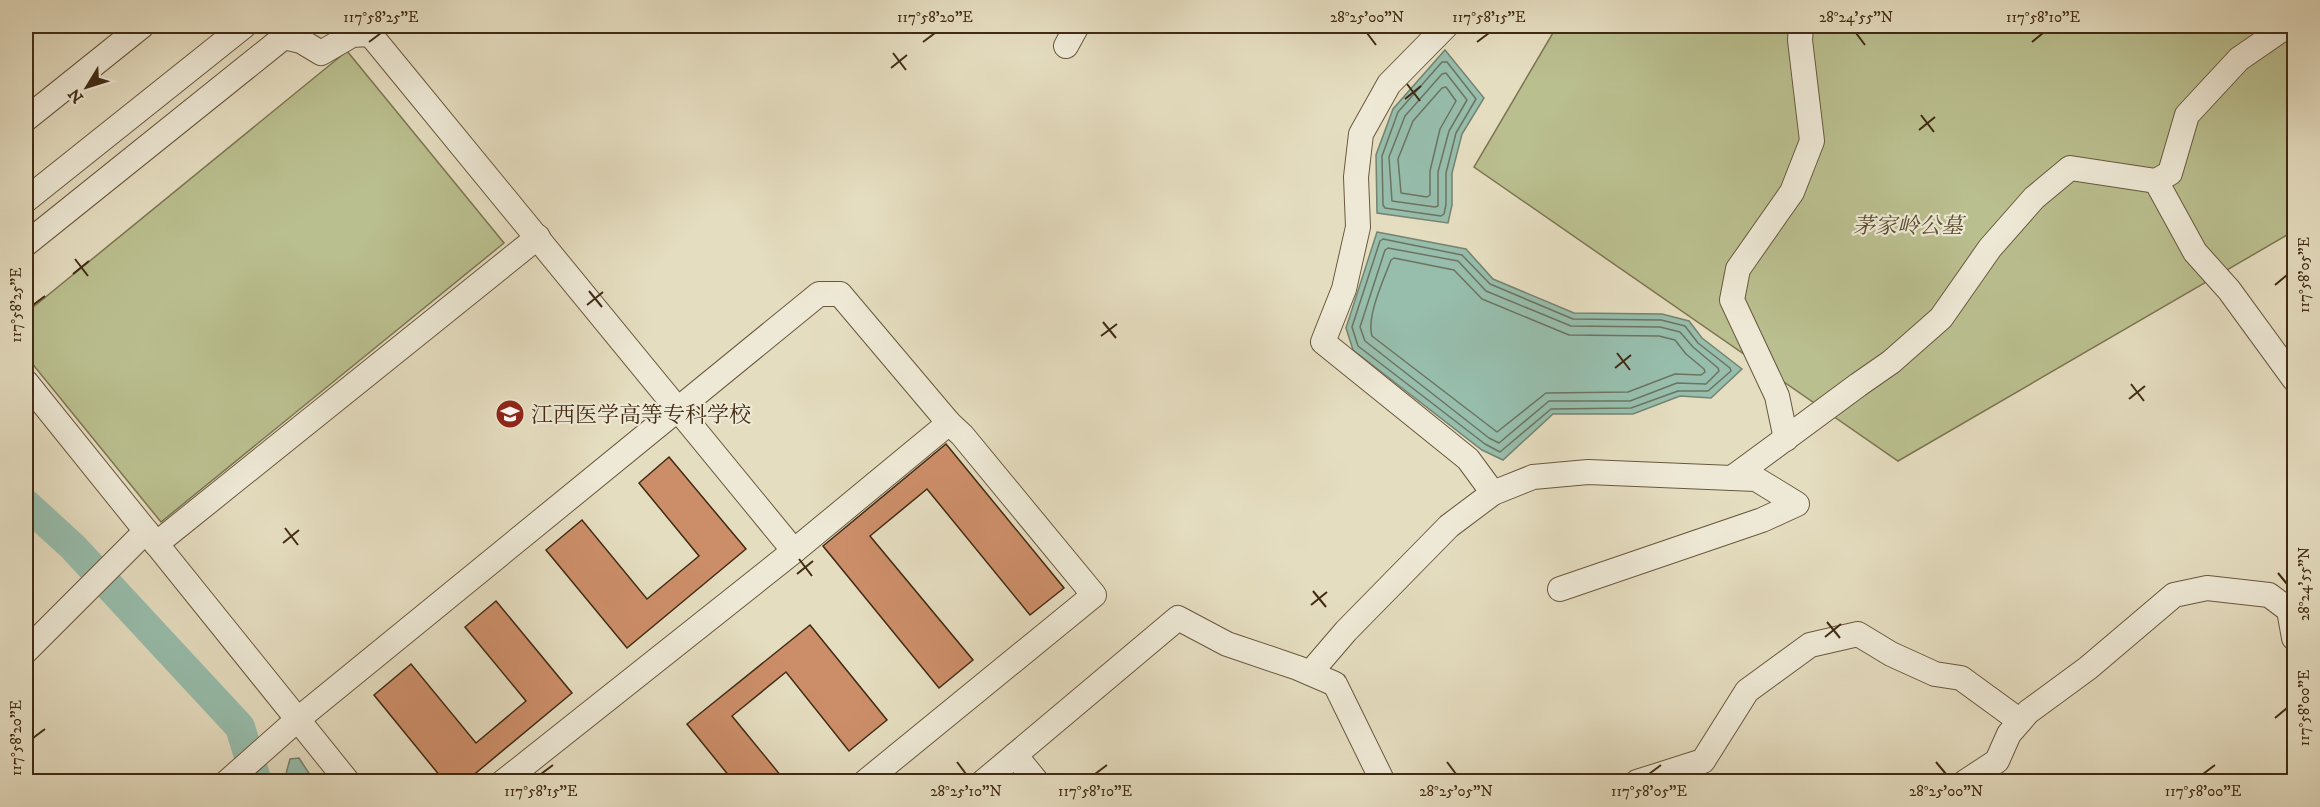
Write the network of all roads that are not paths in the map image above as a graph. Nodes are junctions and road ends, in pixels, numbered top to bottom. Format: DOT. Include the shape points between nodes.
graph roads {
  1 [pos="142,26"];
  2 [pos="244,26"];
  3 [pos="1446,26"];
  4 [pos="1801,26"];
  5 [pos="2288,26"];
  6 [pos="26,119"];
  7 [pos="2156,181"];
  8 [pos="26,200"];
  9 [pos="538,237"];
  10 [pos="26,244"];
  11 [pos="2295,379"];
  12 [pos="26,382"];
  13 [pos="678,407"];
  14 [pos="949,423"];
  15 [pos="1785,439"];
  16 [pos="1732,478"];
  17 [pos="1493,493"];
  18 [pos="151,538"];
  19 [pos="794,551"];
  20 [pos="1560,589"];
  21 [pos="2295,638"];
  22 [pos="34,643"];
  23 [pos="1310,673"];
  24 [pos="2020,721"];
  25 [pos="289,727"];
  26 [pos="1015,755"];
  27 [pos="227,782"];
  28 [pos="348,782"];
  29 [pos="503,782"];
  30 [pos="865,782"];
  31 [pos="983,782"];
  32 [pos="1037,782"];
  33 [pos="1383,782"];
  34 [pos="1637,782"];
  35 [pos="1965,782"];
  1 -- 6 [label="street"];
  2 -- 8 [label="street"];
  3 -- 17 [label="street" via="1389,84 1361,134 1356,177 1358,227 1344,289 1323,342 1468,459"];
  4 -- 15 [label="street" via="1812,141 1792,192 1738,269 1732,300 1777,396"];
  5 -- 7 [label="street" via="2239,59 2187,115 2170,174"];
  7 -- 11 [label="street" via="2195,252 2229,290"];
  7 -- 15 [label="street" via="2070,168 2034,198 1990,248 1941,318 1892,362"];
  9 -- 10 [label="street" via="370,34 352,35 321,53 301,40 284,37"];
  9 -- 13 [label="street"];
  9 -- 18 [label="street"];
  12 -- 18 [label="street"];
  13 -- 14 [label="street" via="819,294 840,294"];
  13 -- 19 [label="street"];
  13 -- 25 [label="street"];
  14 -- 19 [label="street"];
  14 -- 30 [label="street" via="1094,595"];
  15 -- 16 [label="street"];
  16 -- 17 [label="street" via="1588,472 1533,477"];
  16 -- 20 [label="street" via="1756,479 1797,504 1762,520"];
  17 -- 23 [label="street" via="1449,526"];
  18 -- 22 [label="street" via="127,549"];
  18 -- 25 [label="street"];
  19 -- 29 [label="street"];
  21 -- 24 [label="street" via="2289,610 2269,595 2207,588 2174,595"];
  23 -- 26 [label="street" via="1227,644 1178,618"];
  23 -- 33 [label="street" via="1335,684"];
  24 -- 34 [label="street" via="1961,678 1935,674 1858,634 1810,645 1747,691 1703,761"];
  24 -- 35 [label="street" via="1996,761"];
  25 -- 27 [label="street"];
  25 -- 28 [label="street"];
  26 -- 31 [label="street"];
  26 -- 32 [label="street"];
}
